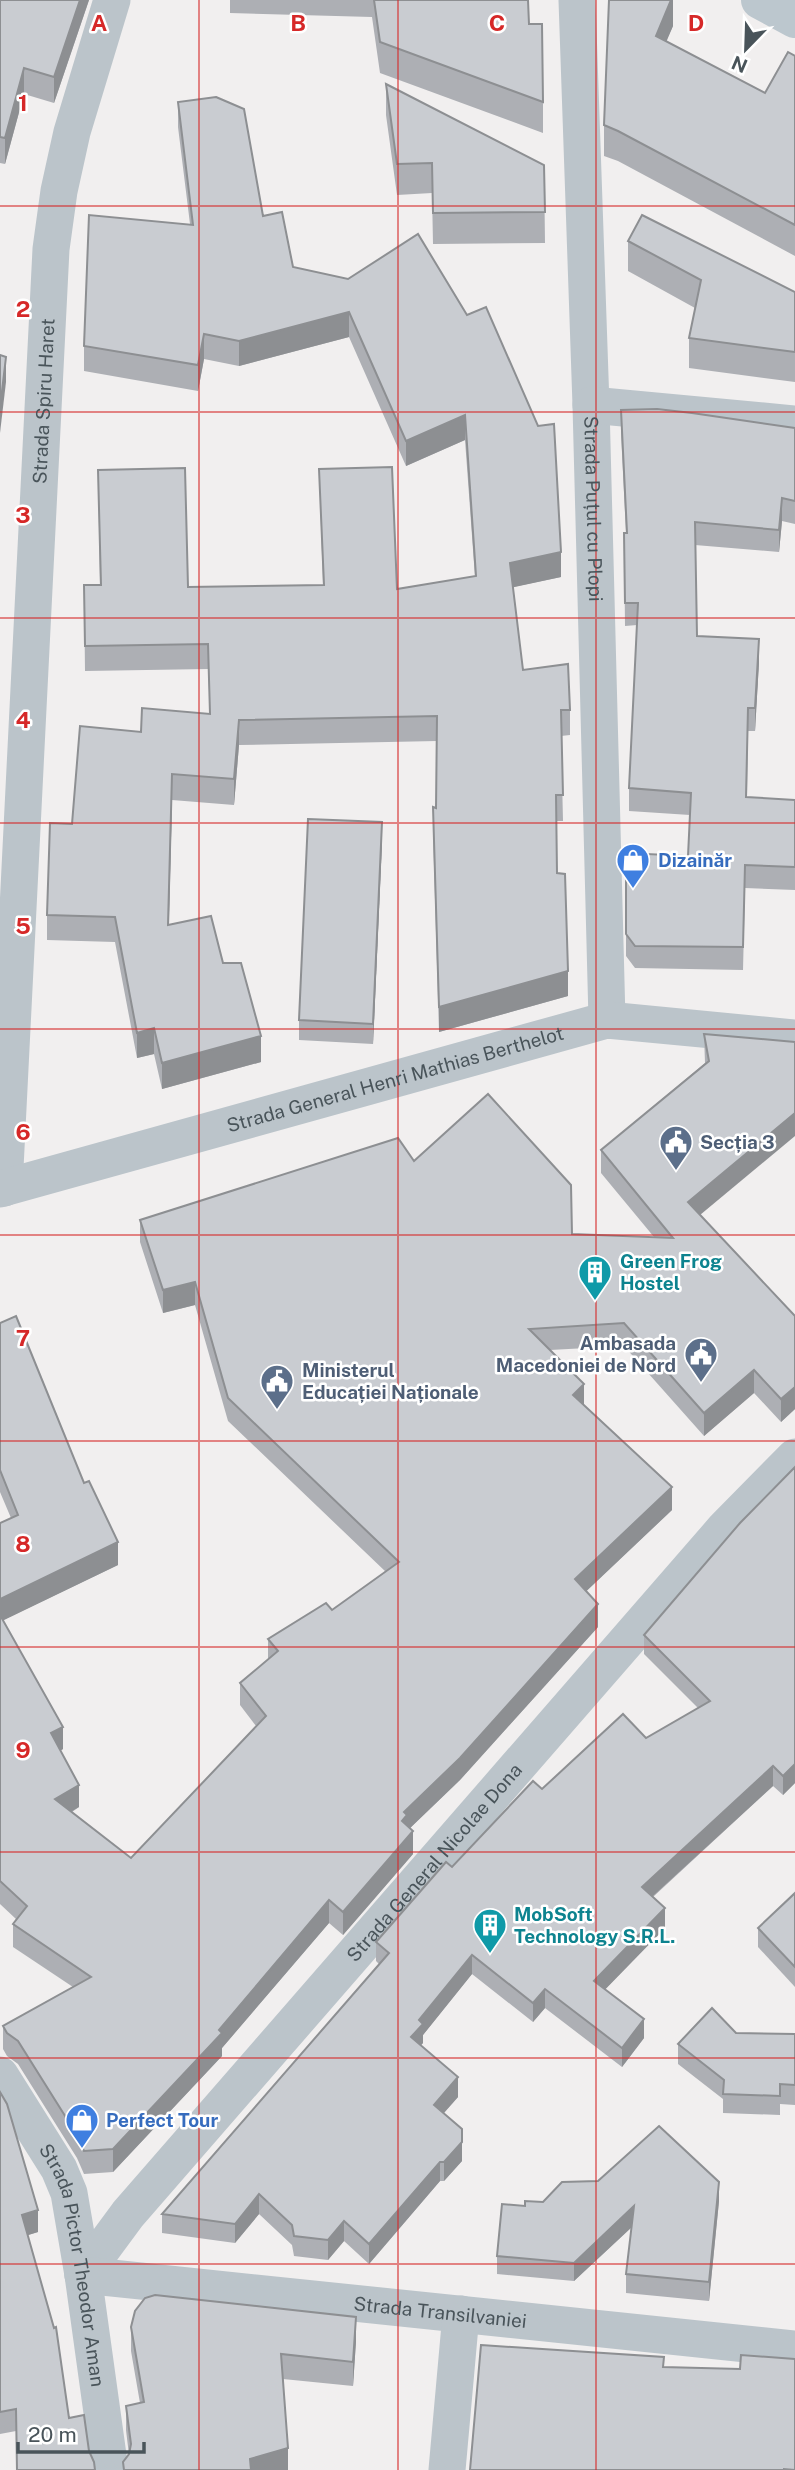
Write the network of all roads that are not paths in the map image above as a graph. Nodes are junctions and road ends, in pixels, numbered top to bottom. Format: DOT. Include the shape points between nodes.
graph roads {
  1 [pos="112,0"];
  2 [pos="577,0"];
  3 [pos="760,0"];
  4 [pos="795,19"];
  5 [pos="591,405"];
  6 [pos="795,424"];
  7 [pos="607,1020"];
  8 [pos="795,1038"];
  9 [pos="2,1189"];
  10 [pos="795,1457"];
  11 [pos="0,2075"];
  12 [pos="83,2275"];
  13 [pos="461,2314"];
  14 [pos="795,2349"];
  15 [pos="110,2470"];
  16 [pos="447,2470"];
  1 -- 9 [label="street, Strada Spiru Haret" via="72,132 51,249"];
  2 -- 5 [label="street, Strada Puțul cu Plopi"];
  3 -- 4 [label="main road"];
  5 -- 6 [label="street"];
  5 -- 7 [label="street, Strada Puțul cu Plopi"];
  7 -- 8 [label="street, Strada General Henri Mathias Berthelot"];
  7 -- 9 [label="street, Strada General Henri Mathias Berthelot"];
  10 -- 12 [label="street, Strada General Nicolae Dona" via="642,1623 128,2214"];
  11 -- 12 [label="street, Strada Pictor Theodor Aman" via="64,2181"];
  12 -- 13 [label="street, Strada Transilvaniei"];
  12 -- 15 [label="street, Strada Pictor Theodor Aman"];
  13 -- 14 [label="street, Strada Transilvaniei"];
  13 -- 16 [label="street"];
}
